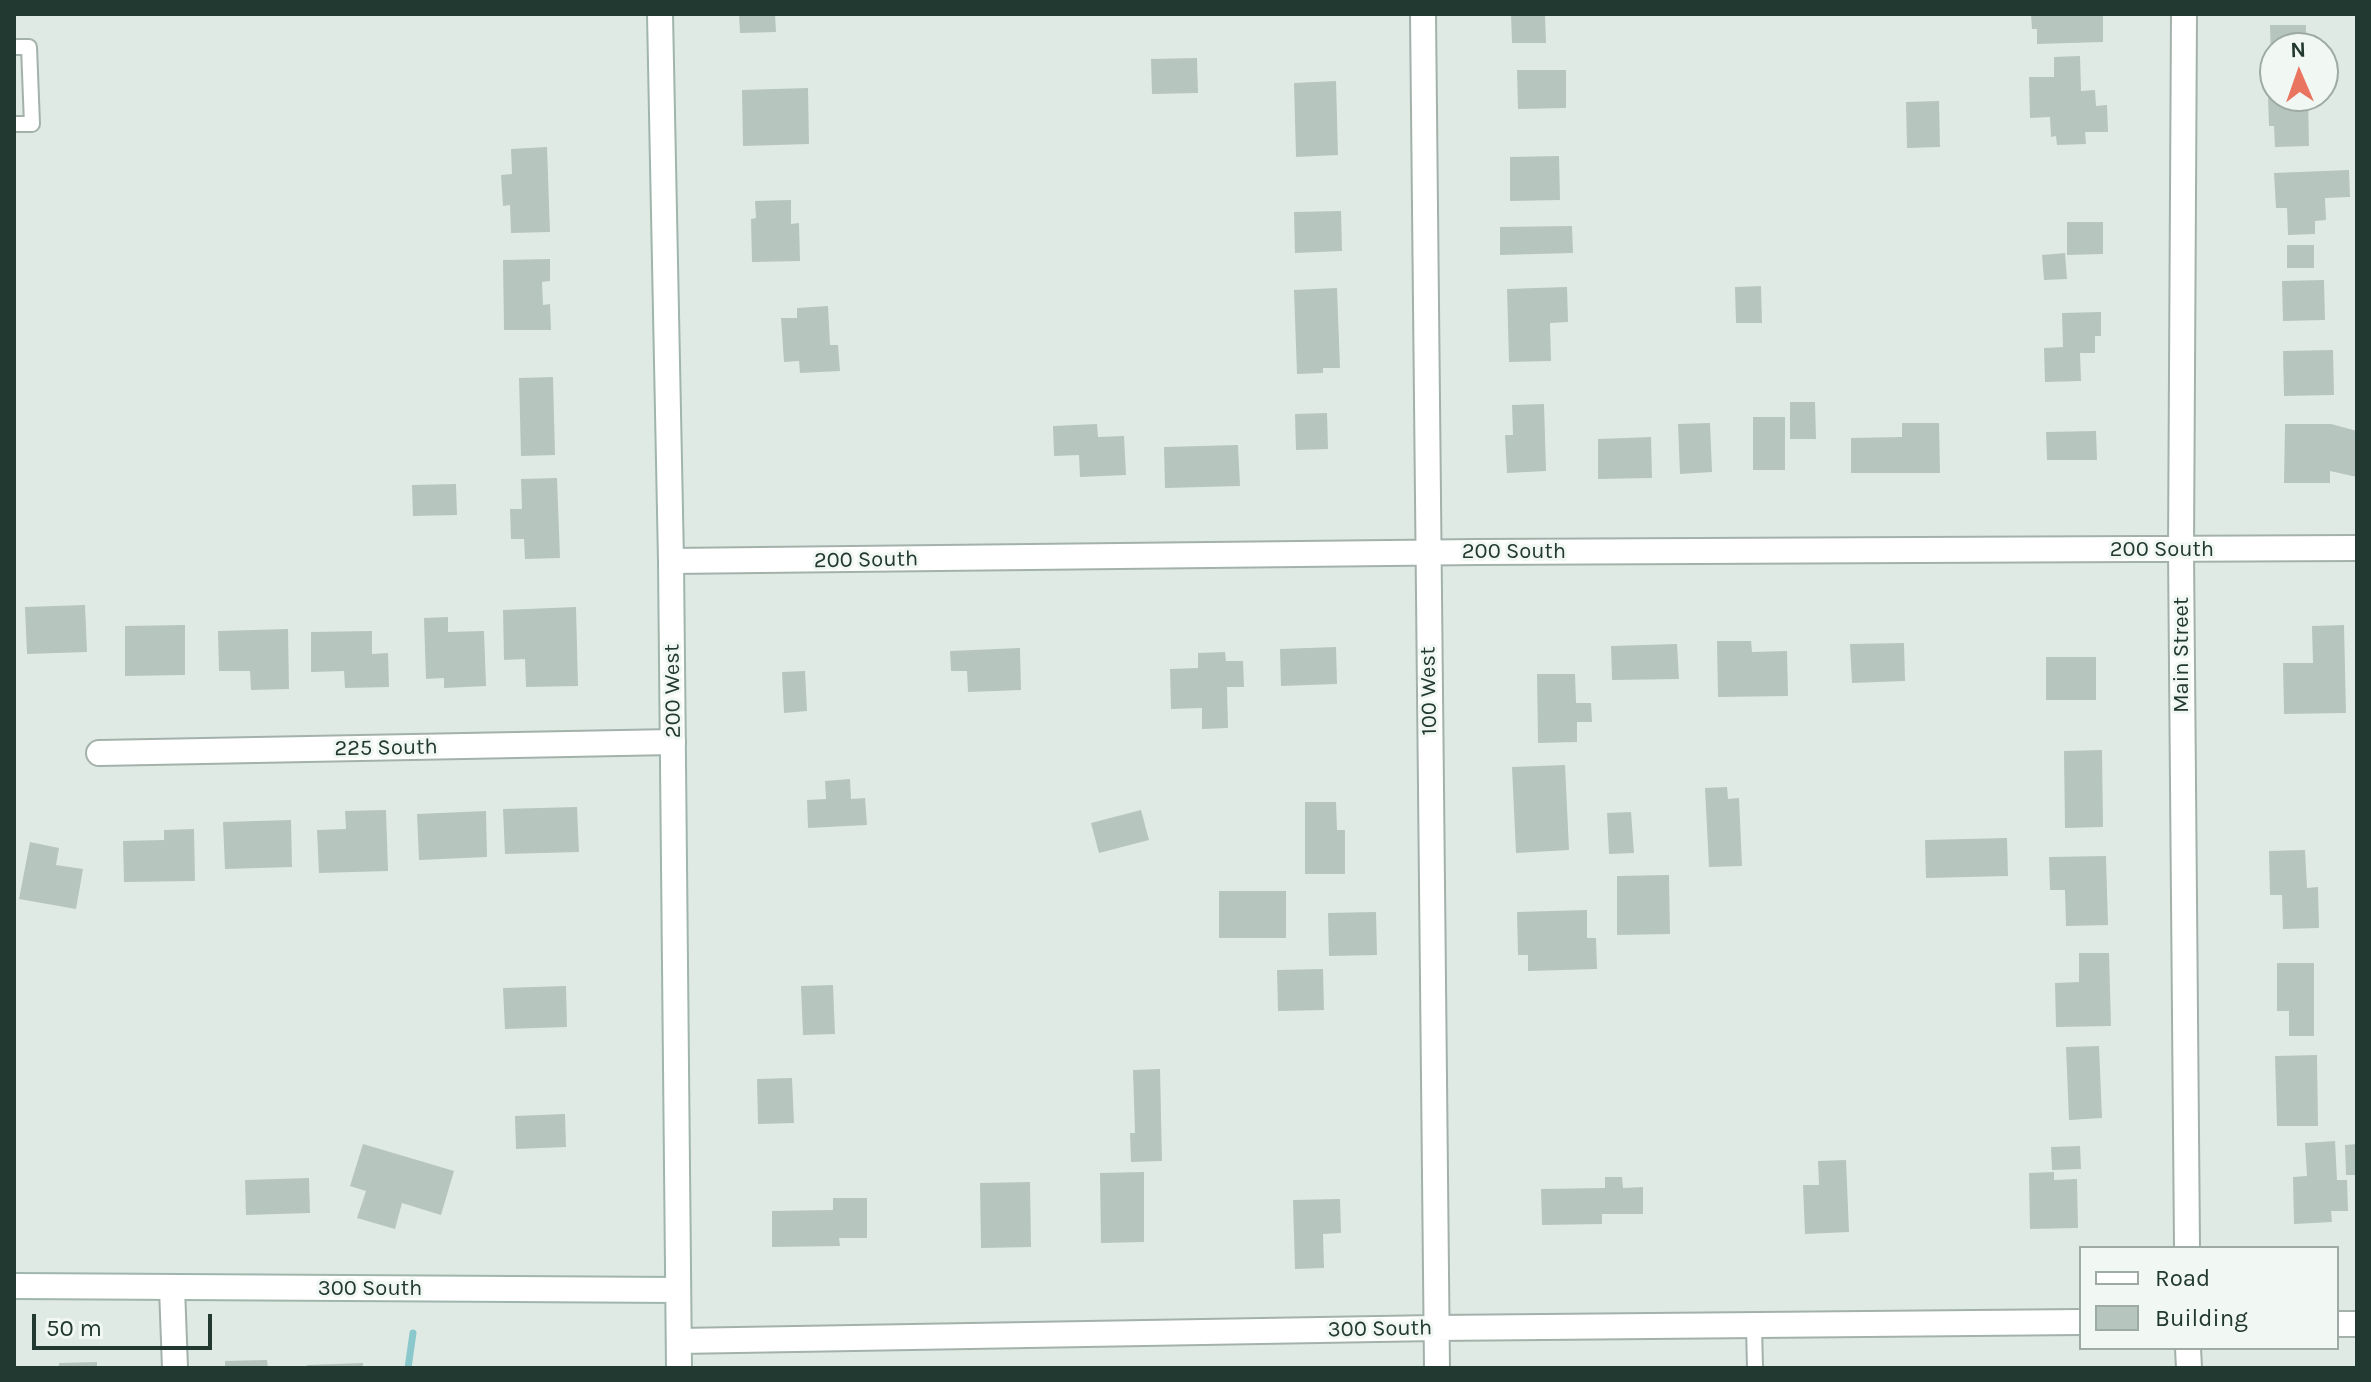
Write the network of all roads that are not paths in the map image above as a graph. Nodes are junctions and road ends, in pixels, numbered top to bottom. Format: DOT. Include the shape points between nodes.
graph roads {
  1 [pos="660,14"];
  2 [pos="1423,14"];
  3 [pos="2184,14"];
  4 [pos="14,47"];
  5 [pos="14,124"];
  6 [pos="2357,548"];
  7 [pos="2181,550"];
  8 [pos="1428,552"];
  9 [pos="671,561"];
  10 [pos="673,742"];
  11 [pos="99,753"];
  12 [pos="2187,1246"];
  13 [pos="14,1286"];
  14 [pos="172,1288"];
  15 [pos="678,1290"];
  16 [pos="2079,1322"];
  17 [pos="1754,1325"];
  18 [pos="1436,1328"];
  19 [pos="679,1341"];
  20 [pos="175,1368"];
  21 [pos="679,1368"];
  22 [pos="1437,1368"];
  23 [pos="1755,1368"];
  1 -- 9 [label="street, 200 West"];
  2 -- 8 [label="street, 100 West"];
  3 -- 7 [label="street, Main Street"];
  4 -- 5 [label="lane" via="29,47 32,124"];
  6 -- 7 [label="street, 200 South"];
  7 -- 8 [label="street, 200 South"];
  7 -- 12 [label="street, Main Street"];
  8 -- 9 [label="street, 200 South"];
  8 -- 18 [label="street, 100 West"];
  9 -- 10 [label="street, 200 West"];
  10 -- 11 [label="street, 225 South"];
  10 -- 15 [label="street, 200 West"];
  13 -- 14 [label="street, 300 South"];
  14 -- 15 [label="street, 300 South"];
  14 -- 20 [label="street"];
  15 -- 19 [label="street, 200 West"];
  16 -- 17 [label="street, 300 South"];
  17 -- 18 [label="street, 300 South"];
  17 -- 23 [label="lane"];
  18 -- 19 [label="street, 300 South"];
  18 -- 22 [label="street, 100 West"];
  19 -- 21 [label="street, 200 West"];
}
